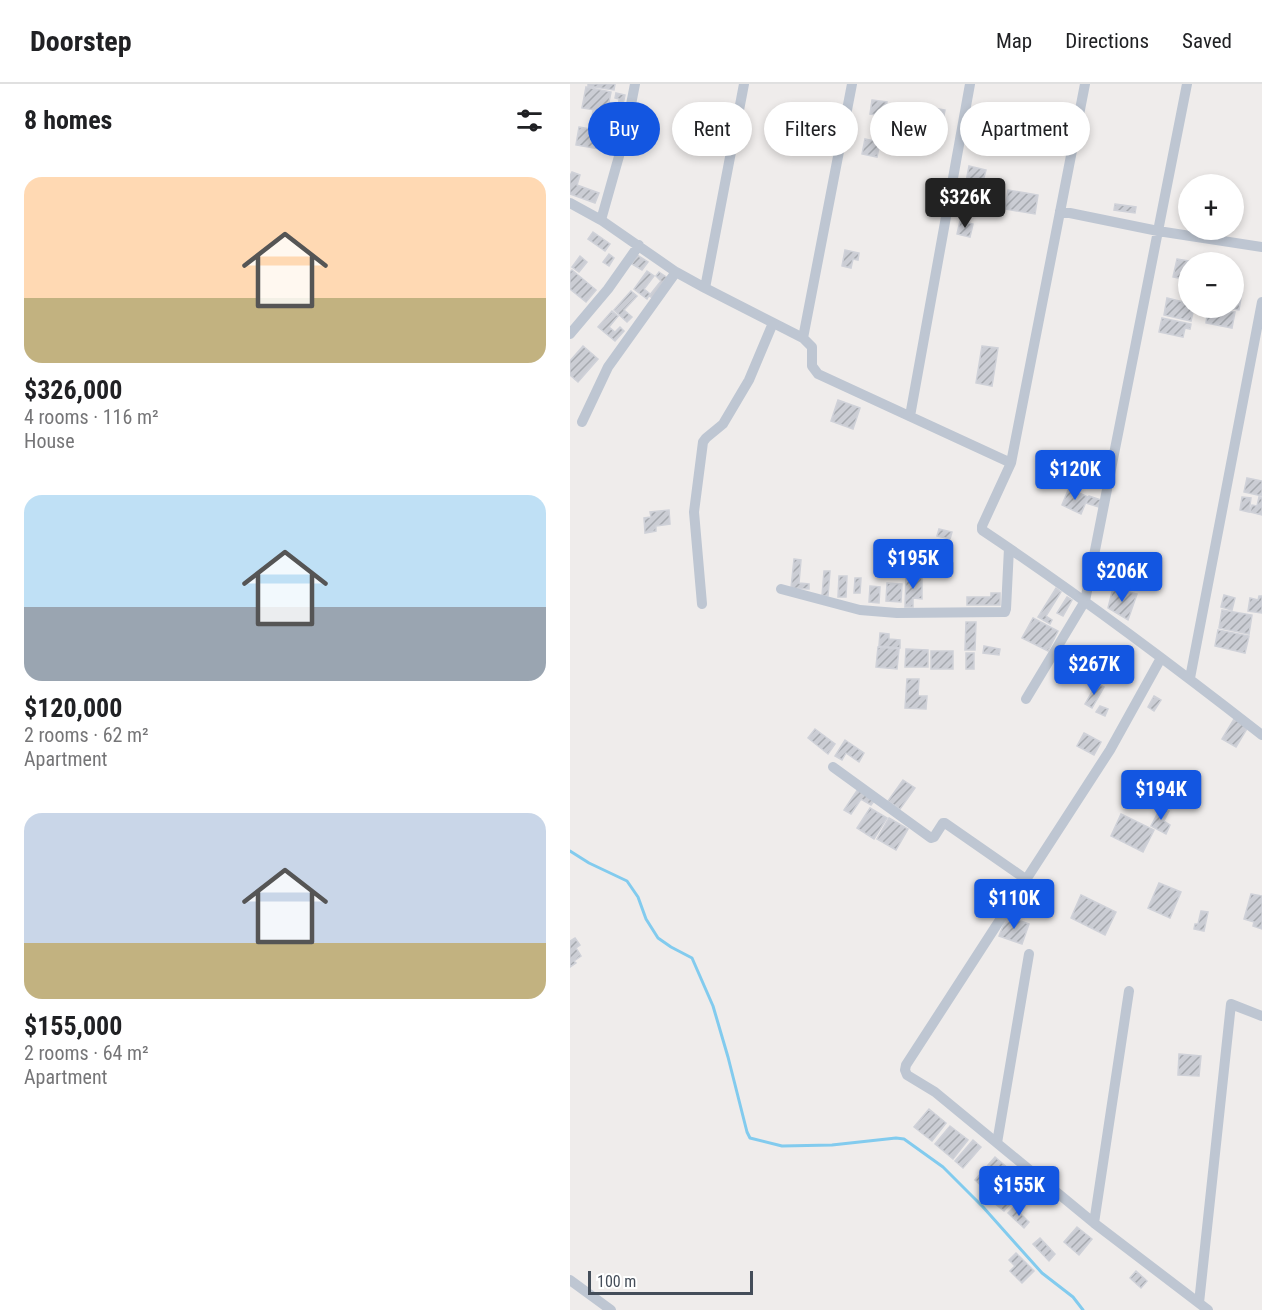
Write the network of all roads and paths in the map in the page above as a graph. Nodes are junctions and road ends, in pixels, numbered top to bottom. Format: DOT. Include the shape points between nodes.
graph roads {
  1 [pos="635,84"];
  2 [pos="744,84"];
  3 [pos="852,84"];
  4 [pos="970,84"];
  5 [pos="1085,84"];
  6 [pos="1187,84"];
  7 [pos="967,102"];
  8 [pos="1081,102"];
  9 [pos="960,142"];
  10 [pos="1071,156"];
  11 [pos="570,203"];
  12 [pos="1060,211"];
  13 [pos="601,220"];
  14 [pos="1158,231"];
  15 [pos="639,245"];
  16 [pos="1262,248"];
  17 [pos="676,272"];
  18 [pos="705,288"];
  19 [pos="1262,302"];
  20 [pos="773,323"];
  21 [pos="570,334"];
  22 [pos="803,338"];
  23 [pos="910,416"];
  24 [pos="582,422"];
  25 [pos="1011,463"];
  26 [pos="1009,548"];
  27 [pos="781,589"];
  28 [pos="1085,601"];
  29 [pos="702,604"];
  30 [pos="1161,658"];
  31 [pos="1190,678"];
  32 [pos="1026,699"];
  33 [pos="1262,735"];
  34 [pos="833,767"];
  35 [pos="1027,880"];
  36 [pos="1029,954"];
  37 [pos="1129,991"];
  38 [pos="1262,1016"];
  39 [pos="997,1143"];
  40 [pos="1094,1224"];
  41 [pos="570,1280"];
  42 [pos="1204,1306"];
  43 [pos="611,1310"];
  1 -- 13 [label="street"];
  2 -- 18 [label="street"];
  3 -- 22 [label="street"];
  4 -- 7 [label="street"];
  5 -- 8 [label="street"];
  6 -- 14 [label="street"];
  9 -- 23 [label="street"];
  10 -- 12 [label="street"];
  11 -- 13 [label="street"];
  12 -- 14 [label="street"];
  12 -- 25 [label="street"];
  13 -- 15 [label="street"];
  14 -- 16 [label="street"];
  14 -- 28 [label="street"];
  15 -- 17 [label="street"];
  15 -- 21 [label="street" via="608,290"];
  17 -- 18 [label="street"];
  17 -- 24 [label="street" via="608,367"];
  18 -- 20 [label="street"];
  19 -- 31 [label="street"];
  20 -- 22 [label="street"];
  20 -- 29 [label="street" via="744,389 723,424 703,442 694,512"];
  22 -- 23 [label="street" via="812,347 812,366 818,374"];
  23 -- 25 [label="street"];
  25 -- 26 [label="street" via="981,528"];
  26 -- 27 [label="street" via="1005,612 860,610"];
  26 -- 28 [label="street"];
  28 -- 30 [label="street"];
  28 -- 32 [label="street"];
  30 -- 31 [label="street"];
  30 -- 35 [label="street" via="1110,750"];
  31 -- 33 [label="street"];
  34 -- 35 [label="street" via="931,838 945,823"];
  35 -- 39 [label="street" via="904,1070"];
  36 -- 39 [label="street"];
  37 -- 40 [label="street"];
  38 -- 42 [label="street" via="1232,1004"];
  39 -- 40 [label="street"];
  40 -- 42 [label="street"];
  41 -- 43 [label="street"];
}
